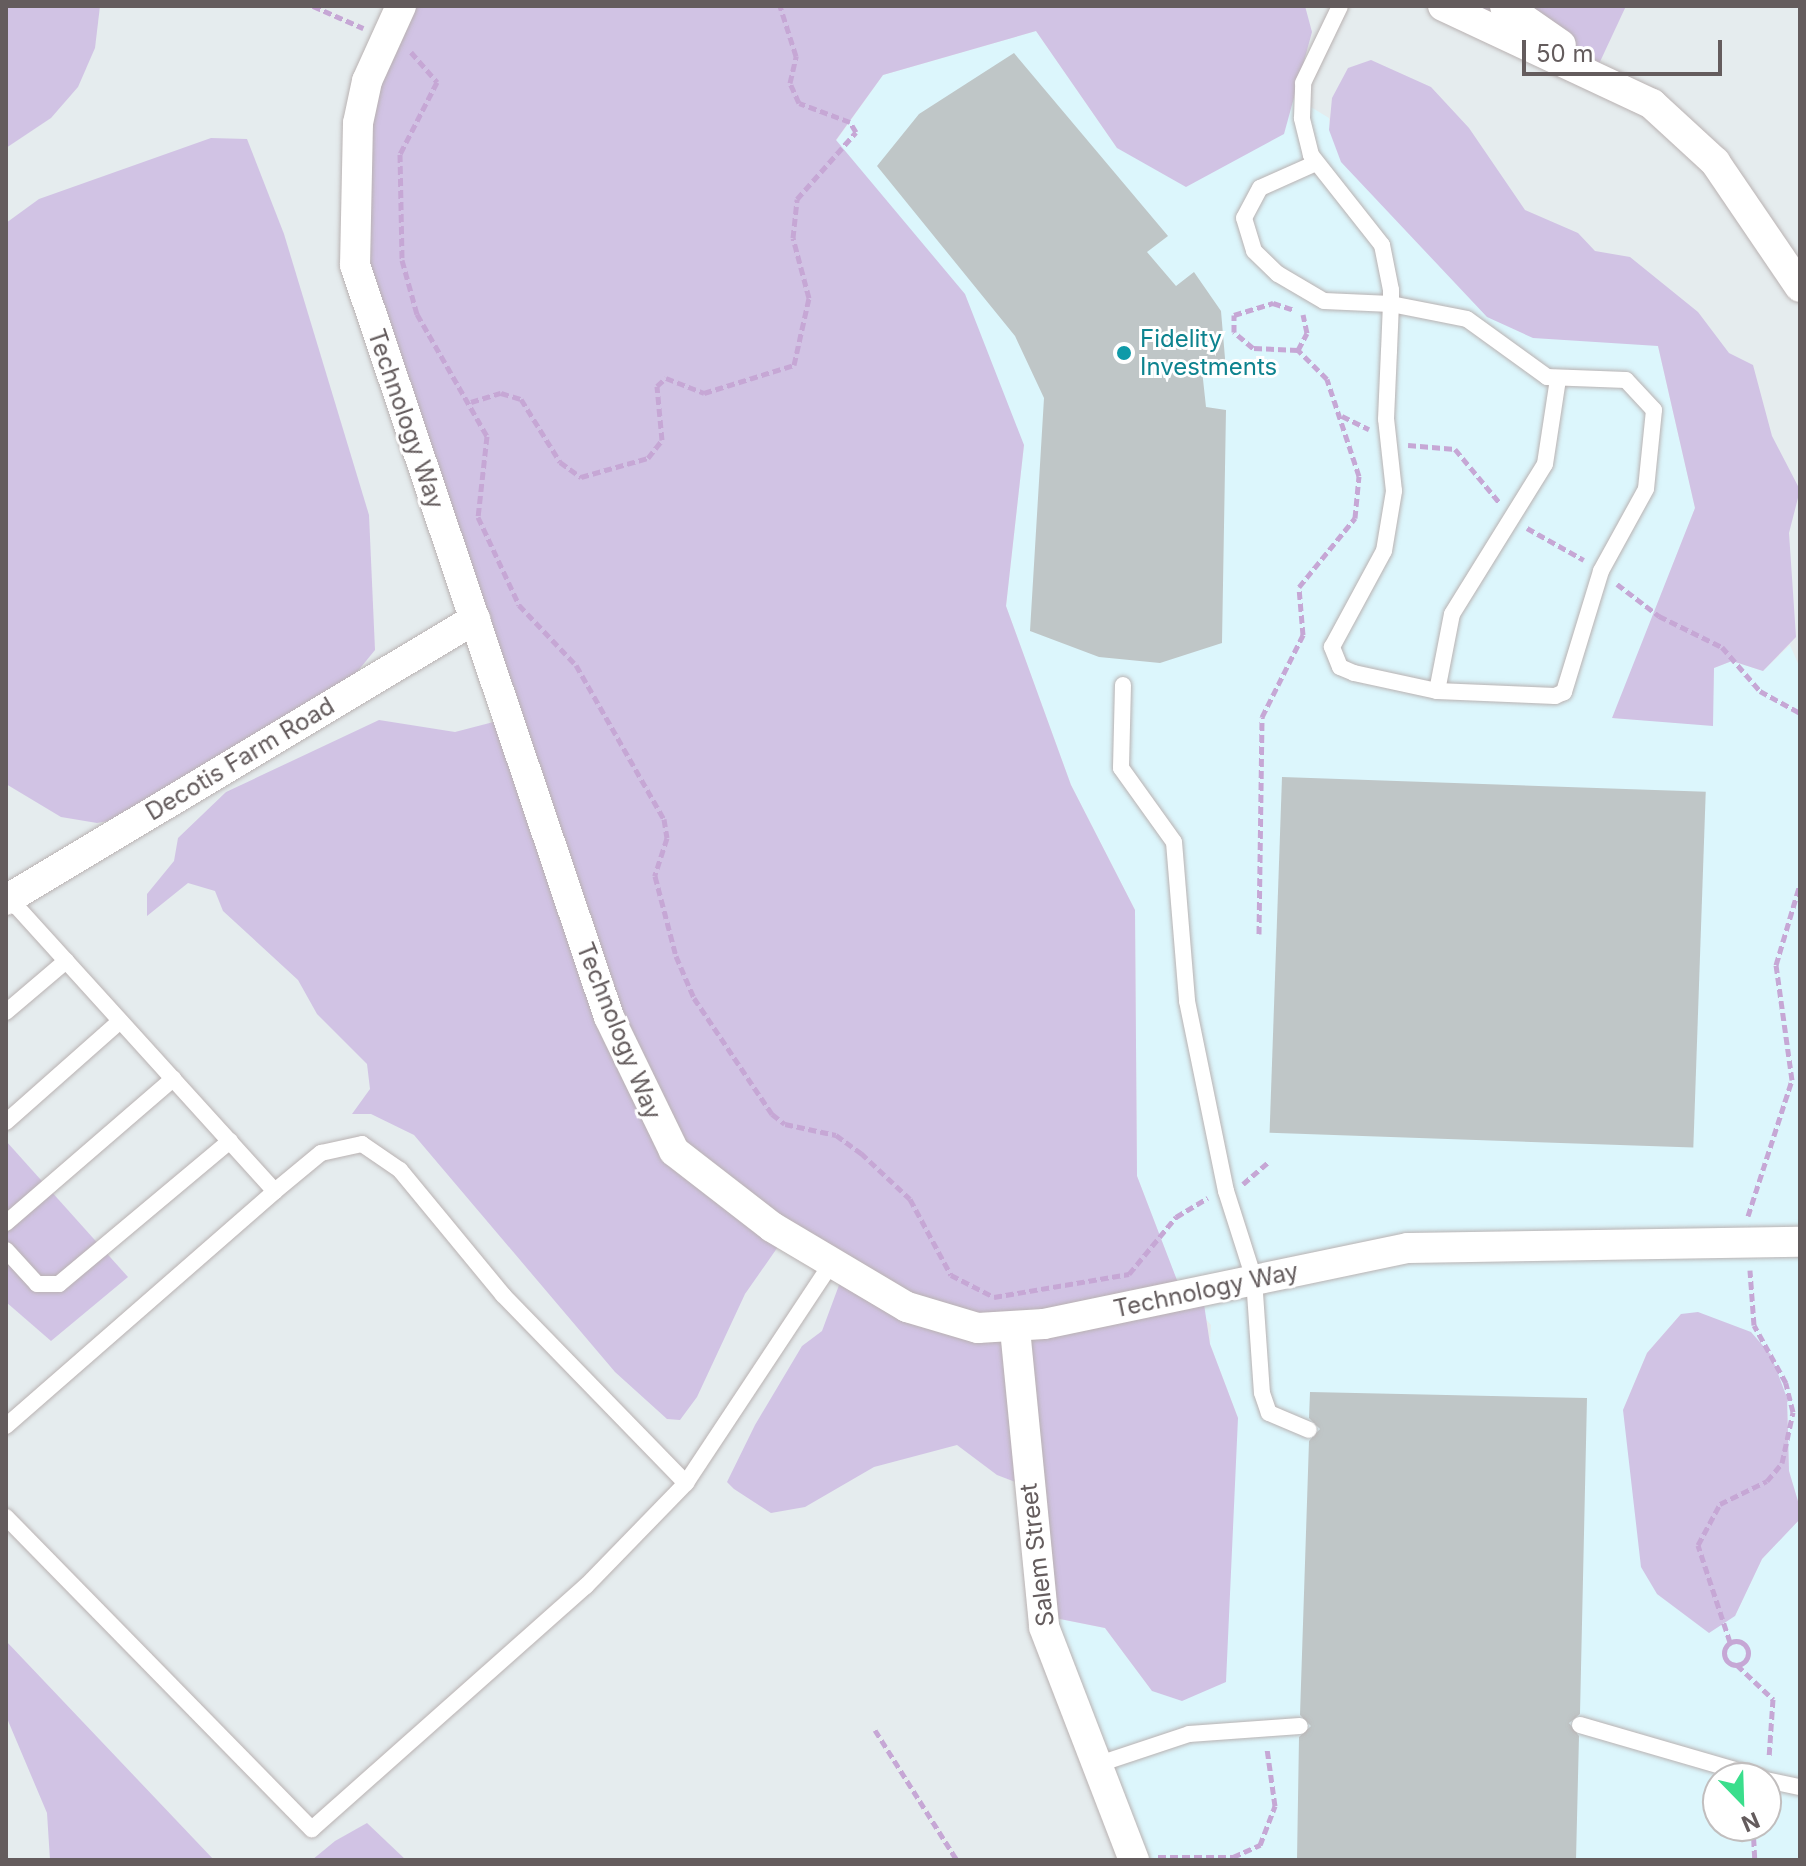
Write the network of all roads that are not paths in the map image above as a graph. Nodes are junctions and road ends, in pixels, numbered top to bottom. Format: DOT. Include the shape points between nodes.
graph roads {
  1 [pos="401,6"];
  2 [pos="1340,6"];
  3 [pos="1443,6"];
  4 [pos="1505,6"];
  5 [pos="1592,74"];
  6 [pos="1316,163"];
  7 [pos="1800,287"];
  8 [pos="1391,304"];
  9 [pos="1558,379"];
  10 [pos="475,619"];
  11 [pos="1123,685"];
  12 [pos="1437,691"];
  13 [pos="8,899"];
  14 [pos="66,961"];
  15 [pos="6,1012"];
  16 [pos="120,1021"];
  17 [pos="173,1079"];
  18 [pos="6,1122"];
  19 [pos="230,1141"];
  20 [pos="275,1191"];
  21 [pos="6,1223"];
  22 [pos="1800,1242"];
  23 [pos="6,1250"];
  24 [pos="832,1262"];
  25 [pos="1254,1279"];
  26 [pos="1015,1329"];
  27 [pos="6,1426"];
  28 [pos="1309,1430"];
  29 [pos="686,1483"];
  30 [pos="6,1517"];
  31 [pos="1580,1725"];
  32 [pos="1300,1726"];
  33 [pos="1708,1762"];
  34 [pos="1099,1764"];
  35 [pos="1134,1859"];
  1 -- 10 [label="street, Technology Way" via="367,81 352,167 355,265"];
  2 -- 6 [label="lane" via="1303,83 1302,118"];
  3 -- 5 [label="street"];
  4 -- 5 [label="street"];
  5 -- 7 [label="street" via="1685,130 1747,203"];
  6 -- 8 [label="lane" via="1382,245"];
  6 -- 8 [label="lane" via="1260,188 1244,218 1254,251 1324,301"];
  8 -- 9 [label="lane" via="1467,319 1527,367"];
  8 -- 12 [label="lane" via="1387,436 1392,520 1384,551 1332,647 1340,667 1354,673"];
  9 -- 12 [label="lane" via="1545,464 1452,614"];
  9 -- 12 [label="lane" via="1626,380 1654,410 1646,489 1601,571 1564,692"];
  10 -- 13 [label="street, Decotis Farm Road"];
  10 -- 24 [label="street, Technology Way" via="609,1017 648,1111 674,1151"];
  11 -- 25 [label="lane" via="1121,768 1174,842 1187,1001 1226,1191"];
  13 -- 14 [label="lane"];
  14 -- 15 [label="lane"];
  14 -- 16 [label="lane"];
  16 -- 17 [label="lane"];
  16 -- 18 [label="lane"];
  17 -- 19 [label="lane"];
  17 -- 21 [label="lane"];
  19 -- 20 [label="lane"];
  19 -- 23 [label="lane" via="59,1284 37,1284"];
  20 -- 27 [label="lane"];
  20 -- 29 [label="lane" via="321,1153 362,1144 400,1170 503,1295"];
  22 -- 25 [label="street, Technology Way" via="1408,1248"];
  24 -- 26 [label="street, Technology Way" via="946,1322"];
  24 -- 29 [label="lane"];
  25 -- 26 [label="street, Technology Way"];
  25 -- 28 [label="lane" via="1269,1413"];
  26 -- 34 [label="street, Salem Street" via="1044,1627"];
  29 -- 30 [label="lane" via="586,1586 312,1829"];
  31 -- 33 [label="lane"];
  32 -- 34 [label="lane" via="1189,1734"];
  34 -- 35 [label="street, Salem Street"];
}
